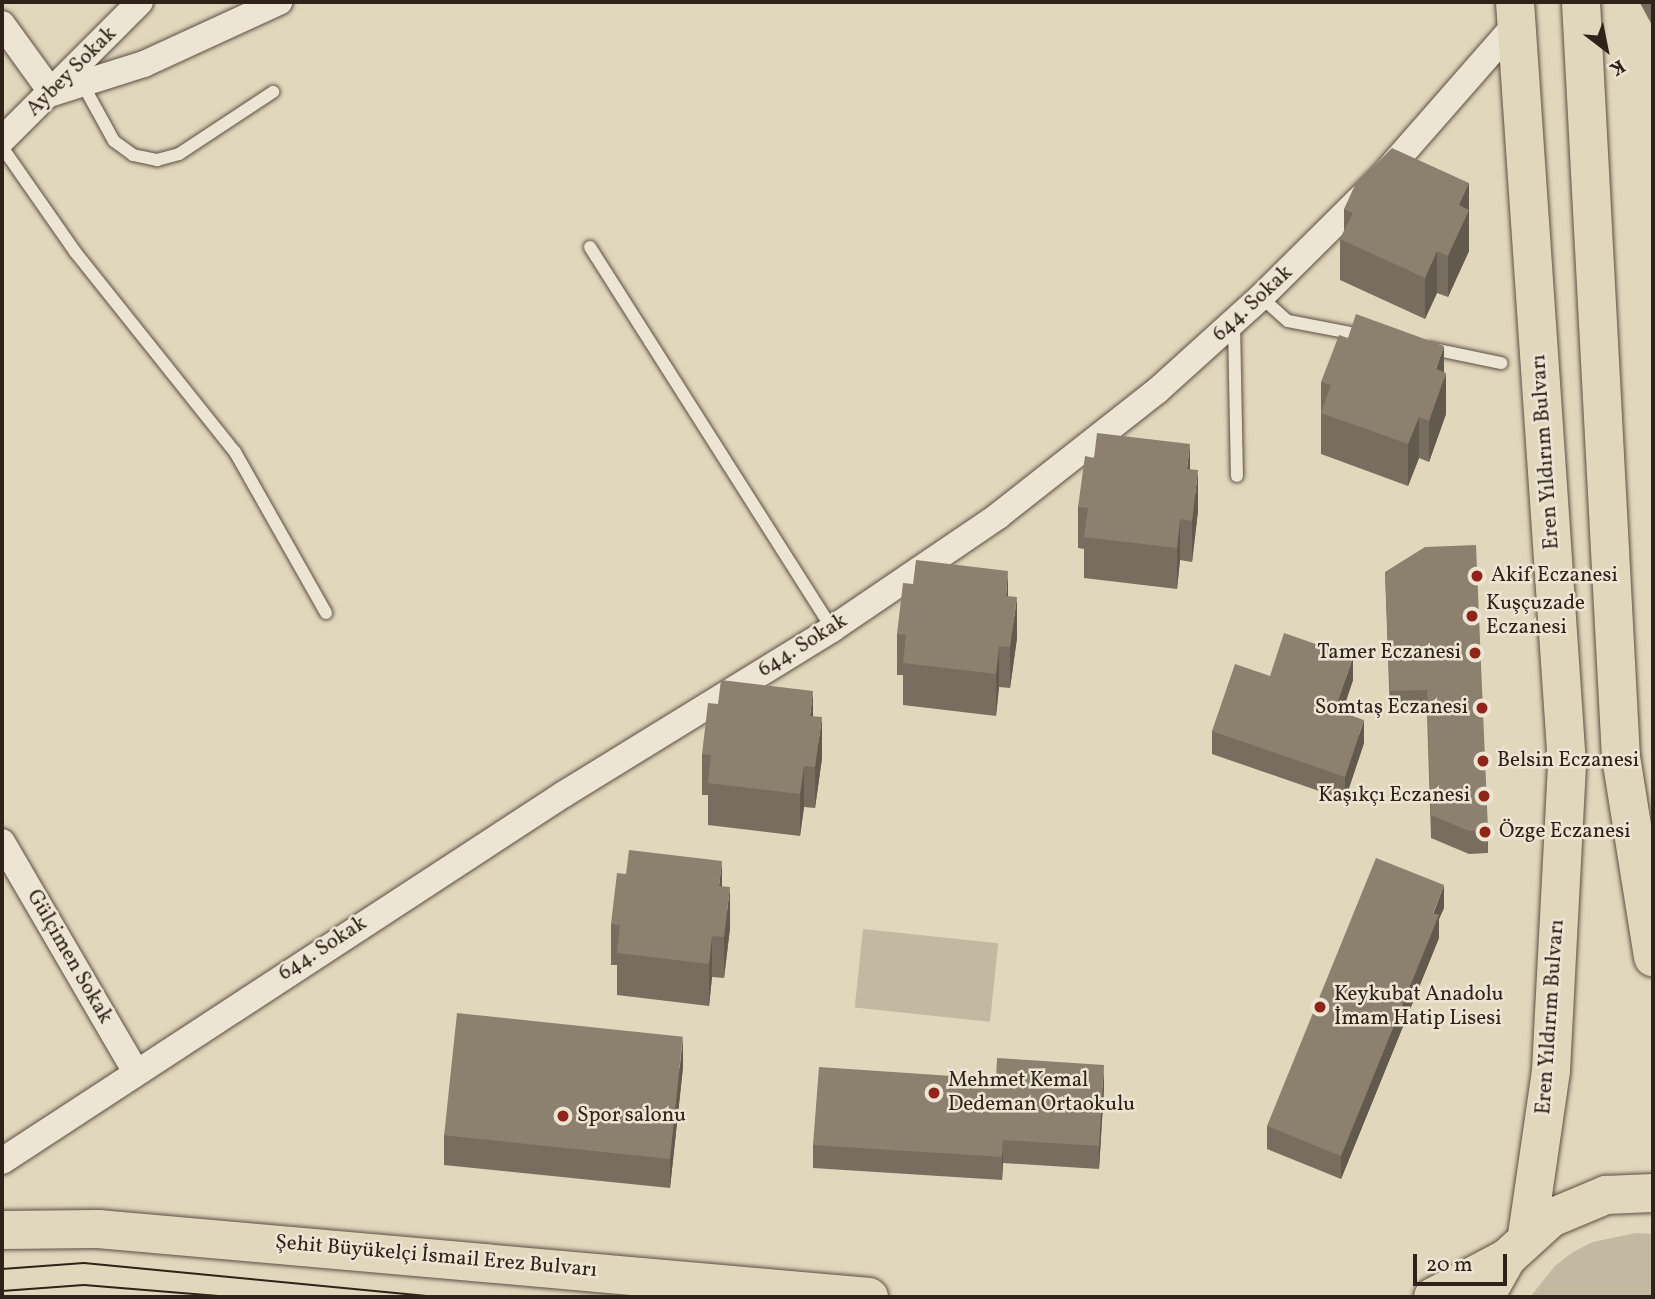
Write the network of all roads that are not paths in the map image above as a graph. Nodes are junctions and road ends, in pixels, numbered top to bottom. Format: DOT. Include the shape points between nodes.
graph roads {
  1 [pos="140,2"];
  2 [pos="279,2"];
  3 [pos="1581,2"];
  4 [pos="1516,13"];
  5 [pos="2,24"];
  6 [pos="82,83"];
  7 [pos="273,92"];
  8 [pos="52,93"];
  9 [pos="2,141"];
  10 [pos="2,147"];
  11 [pos="590,247"];
  12 [pos="1261,297"];
  13 [pos="1234,323"];
  14 [pos="1381,339"];
  15 [pos="1408,344"];
  16 [pos="1501,363"];
  17 [pos="1237,476"];
  18 [pos="326,613"];
  19 [pos="832,629"];
  20 [pos="2,842"];
  21 [pos="1653,957"];
  22 [pos="136,1072"];
  23 [pos="2,1161"];
  24 [pos="1653,1193"];
  25 [pos="2,1230"];
  26 [pos="1517,1247"];
  27 [pos="869,1297"];
  28 [pos="1433,1297"];
  29 [pos="1485,1297"];
  1 -- 8 [label="street, Aybey Sokak"];
  2 -- 6 [label="street" via="144,64"];
  3 -- 21 [label="main road" via="1621,757"];
  4 -- 12 [label="street, 644. Sokak" via="1381,178"];
  4 -- 26 [label="main road, Eren Yıldırım Bulvarı" via="1567,765 1552,1059"];
  5 -- 8 [label="street"];
  6 -- 7 [label="lane" via="114,141 133,155 157,160 179,154"];
  6 -- 8 [label="street"];
  8 -- 9 [label="street, Aybey Sokak"];
  10 -- 18 [label="lane" via="76,253 235,452"];
  11 -- 19 [label="lane"];
  12 -- 13 [label="street, 644. Sokak"];
  12 -- 14 [label="lane" via="1288,321"];
  13 -- 17 [label="lane"];
  13 -- 19 [label="street, 644. Sokak" via="1079,455"];
  15 -- 16 [label="lane"];
  19 -- 22 [label="street, 644. Sokak" via="564,794"];
  20 -- 22 [label="street, Gülçimen Sokak"];
  22 -- 23 [label="street, 644. Sokak"];
  24 -- 26 [label="main road" via="1606,1195 1577,1204"];
  25 -- 27 [label="main road, Şehit Büyükelçi İsmail Erez Bulvarı" via="112,1230"];
  26 -- 28 [label="main road"];
  26 -- 29 [label="main road"];
}
